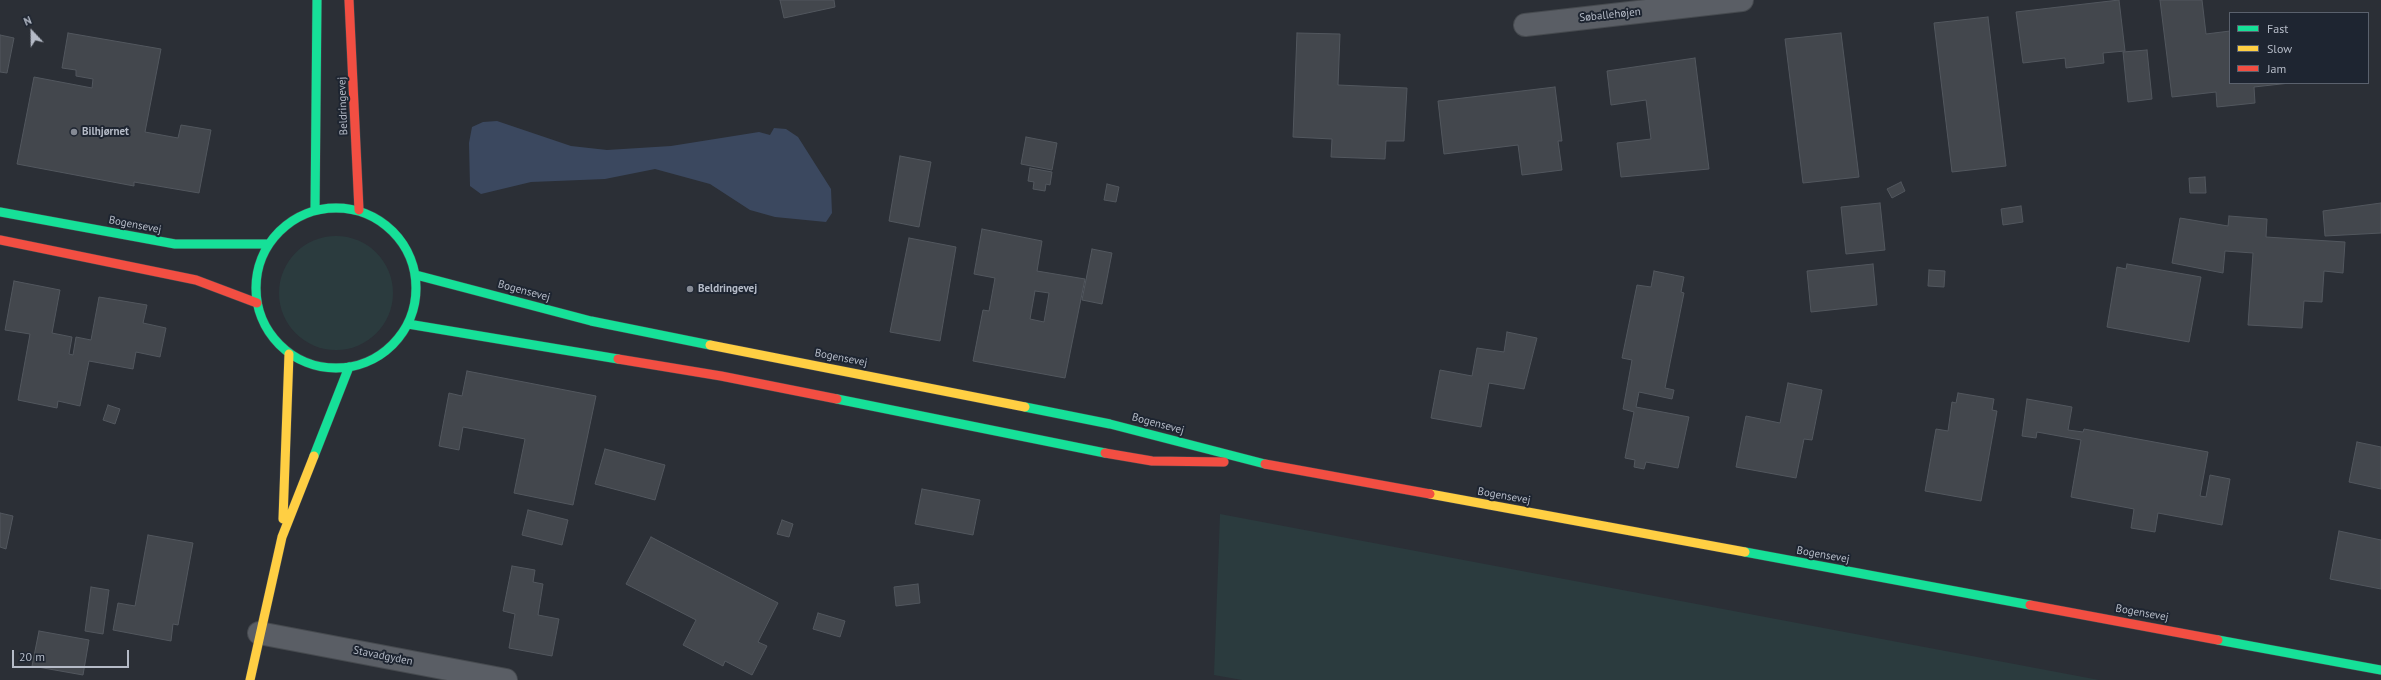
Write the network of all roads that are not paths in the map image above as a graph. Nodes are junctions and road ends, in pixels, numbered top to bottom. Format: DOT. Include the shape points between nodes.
graph roads {
  1 [pos="317,0"];
  2 [pos="348,0"];
  3 [pos="1742,0"];
  4 [pos="1719,1"];
  5 [pos="1524,25"];
  6 [pos="315,210"];
  7 [pos="359,210"];
  8 [pos="0,212"];
  9 [pos="0,240"];
  10 [pos="268,244"];
  11 [pos="416,275"];
  12 [pos="257,303"];
  13 [pos="408,324"];
  14 [pos="289,354"];
  15 [pos="349,367"];
  16 [pos="1261,463"];
  17 [pos="282,536"];
  18 [pos="259,633"];
  19 [pos="2381,670"];
  20 [pos="250,680"];
  21 [pos="506,680"];
  1 -- 6 [label="main road"];
  2 -- 7 [label="main road, Beldringevej" via="352,20"];
  3 -- 4 [label="street, Søballehøjen"];
  4 -- 5 [label="street, Søballehøjen"];
  6 -- 7 [label="main road" via="338,206"];
  6 -- 10 [label="main road" via="297,217 280,229"];
  7 -- 11 [label="main road" via="378,218 392,230 408,251"];
  8 -- 10 [label="main road, Bogensevej" via="175,244"];
  9 -- 12 [label="main road" via="196,280"];
  10 -- 12 [label="main road" via="259,263 255,282"];
  11 -- 13 [label="main road" via="416,300"];
  11 -- 16 [label="main road, Bogensevej" via="591,321 1110,424"];
  12 -- 14 [label="main road" via="263,323 274,340"];
  13 -- 15 [label="main road" via="393,345 373,359"];
  13 -- 16 [label="main road, Bogensevej" via="721,376 1152,461"];
  14 -- 15 [label="main road" via="308,363 328,368"];
  14 -- 17 [label="main road"];
  15 -- 17 [label="main road"];
  16 -- 19 [label="main road, Bogensevej"];
  17 -- 18 [label="main road"];
  18 -- 20 [label="main road"];
  18 -- 21 [label="street, Stavadgyden"];
}
